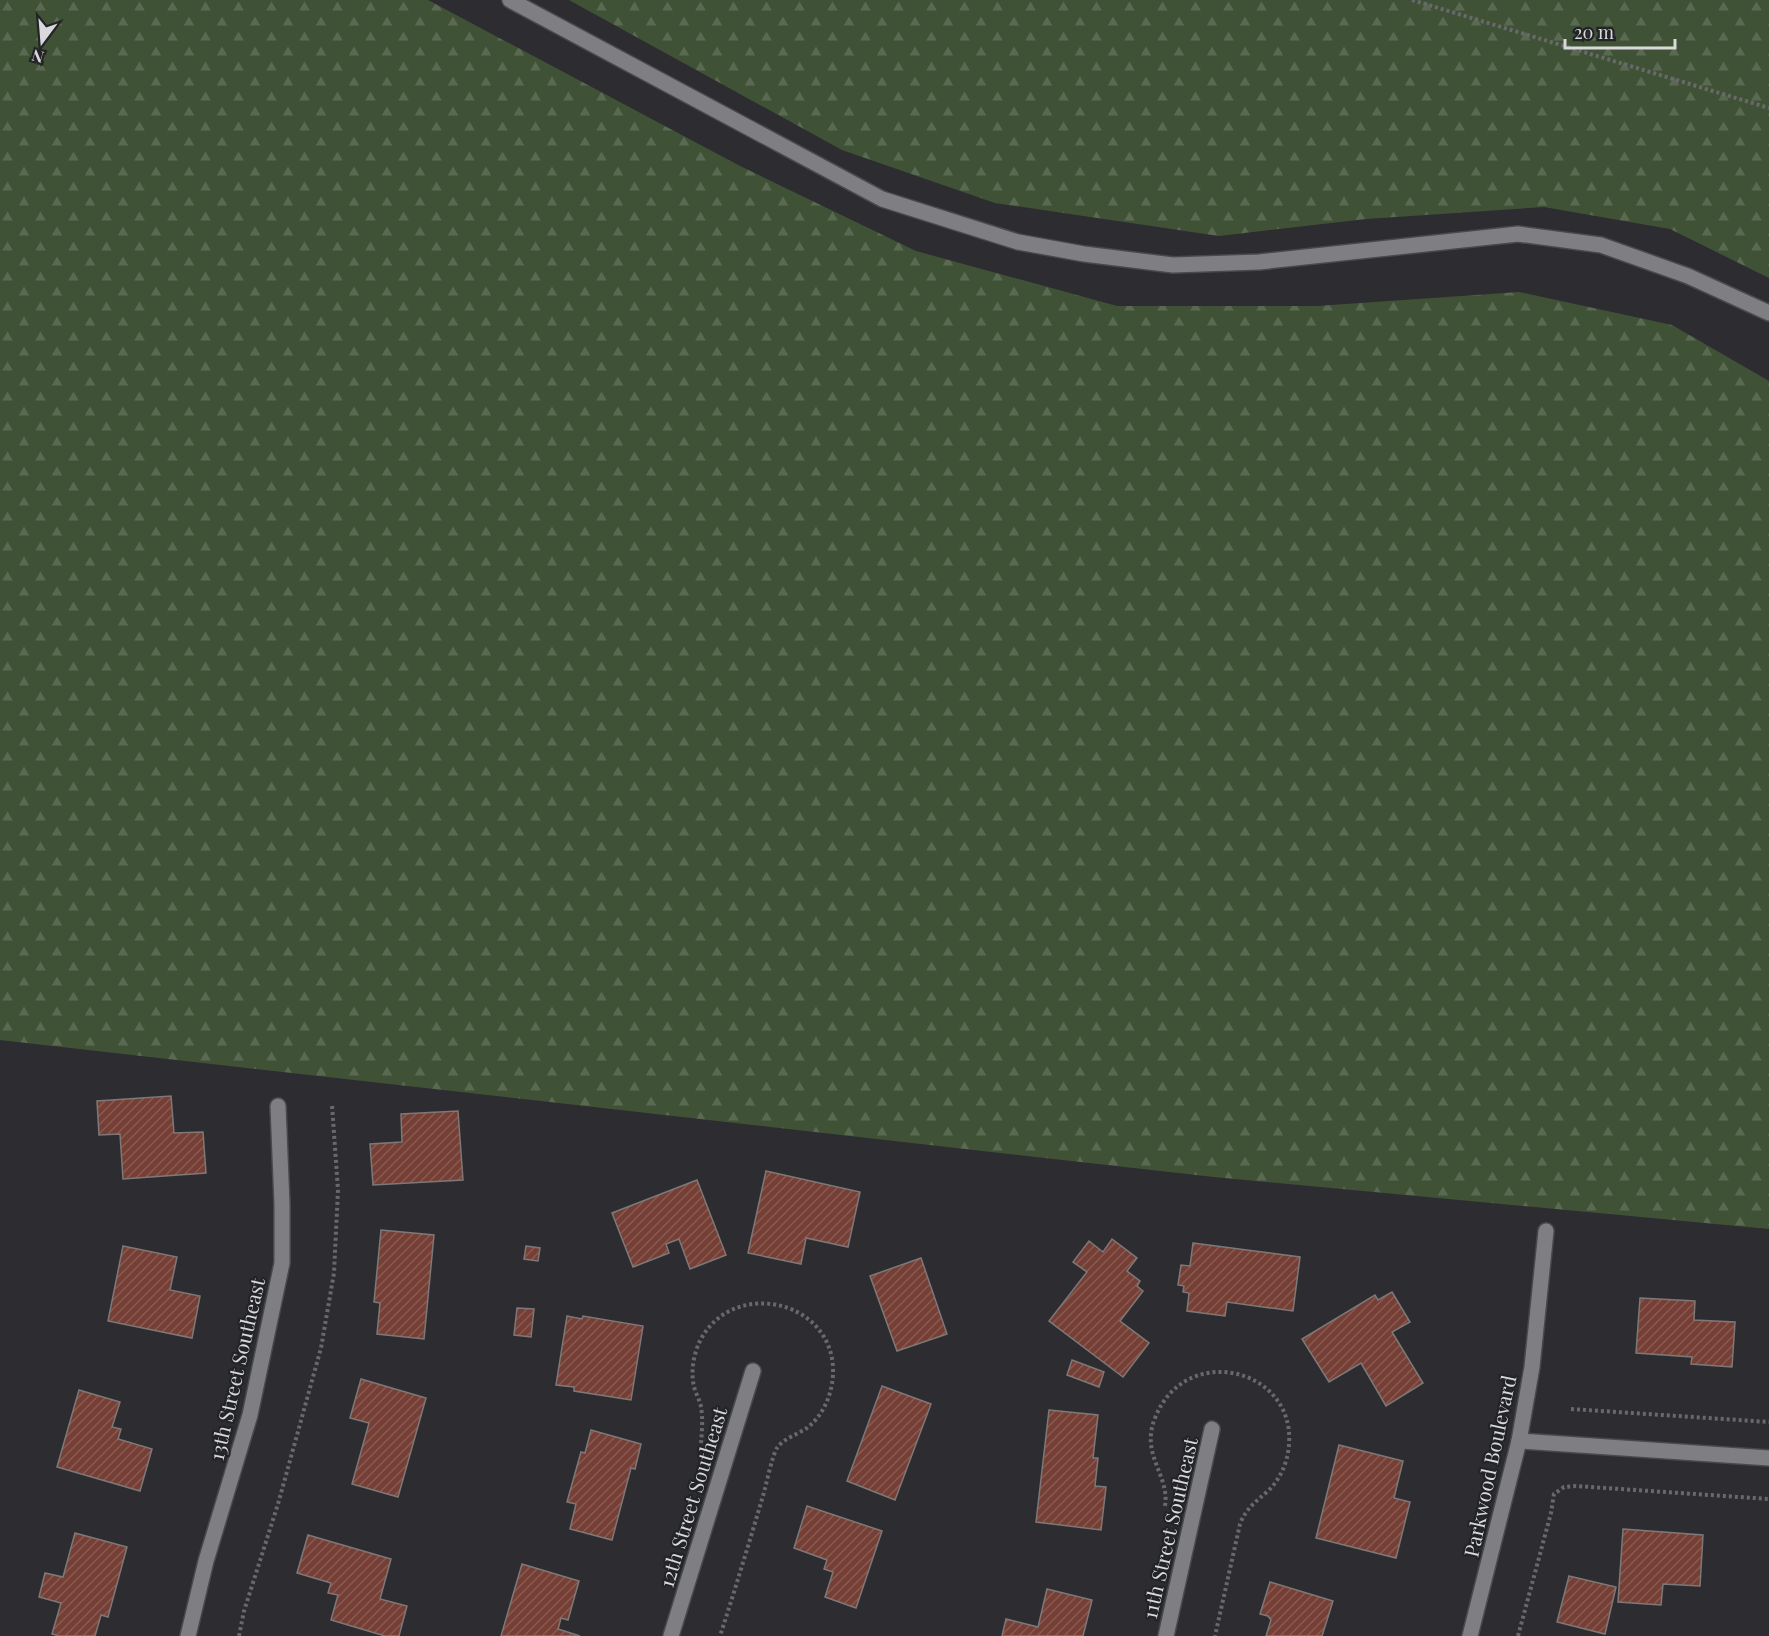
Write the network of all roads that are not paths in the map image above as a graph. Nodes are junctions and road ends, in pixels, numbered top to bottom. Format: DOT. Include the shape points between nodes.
graph roads {
  1 [pos="510,0"];
  2 [pos="1769,313"];
  3 [pos="278,1106"];
  4 [pos="1546,1231"];
  5 [pos="753,1371"];
  6 [pos="1212,1429"];
  7 [pos="1520,1441"];
  8 [pos="1769,1458"];
  9 [pos="188,1636"];
  10 [pos="670,1636"];
  11 [pos="1166,1636"];
  12 [pos="1470,1636"];
  1 -- 2 [label="street" via="882,199 1018,242 1173,265 1259,262 1518,234 1601,245 1688,276"];
  3 -- 9 [label="street, 13th Street Southeast" via="282,1263 250,1415"];
  4 -- 7 [label="street, Parkwood Boulevard"];
  5 -- 10 [label="street, 12th Street Southeast"];
  6 -- 11 [label="street, 11th Street Southeast"];
  7 -- 8 [label="street"];
  7 -- 12 [label="street, Parkwood Boulevard"];
}
